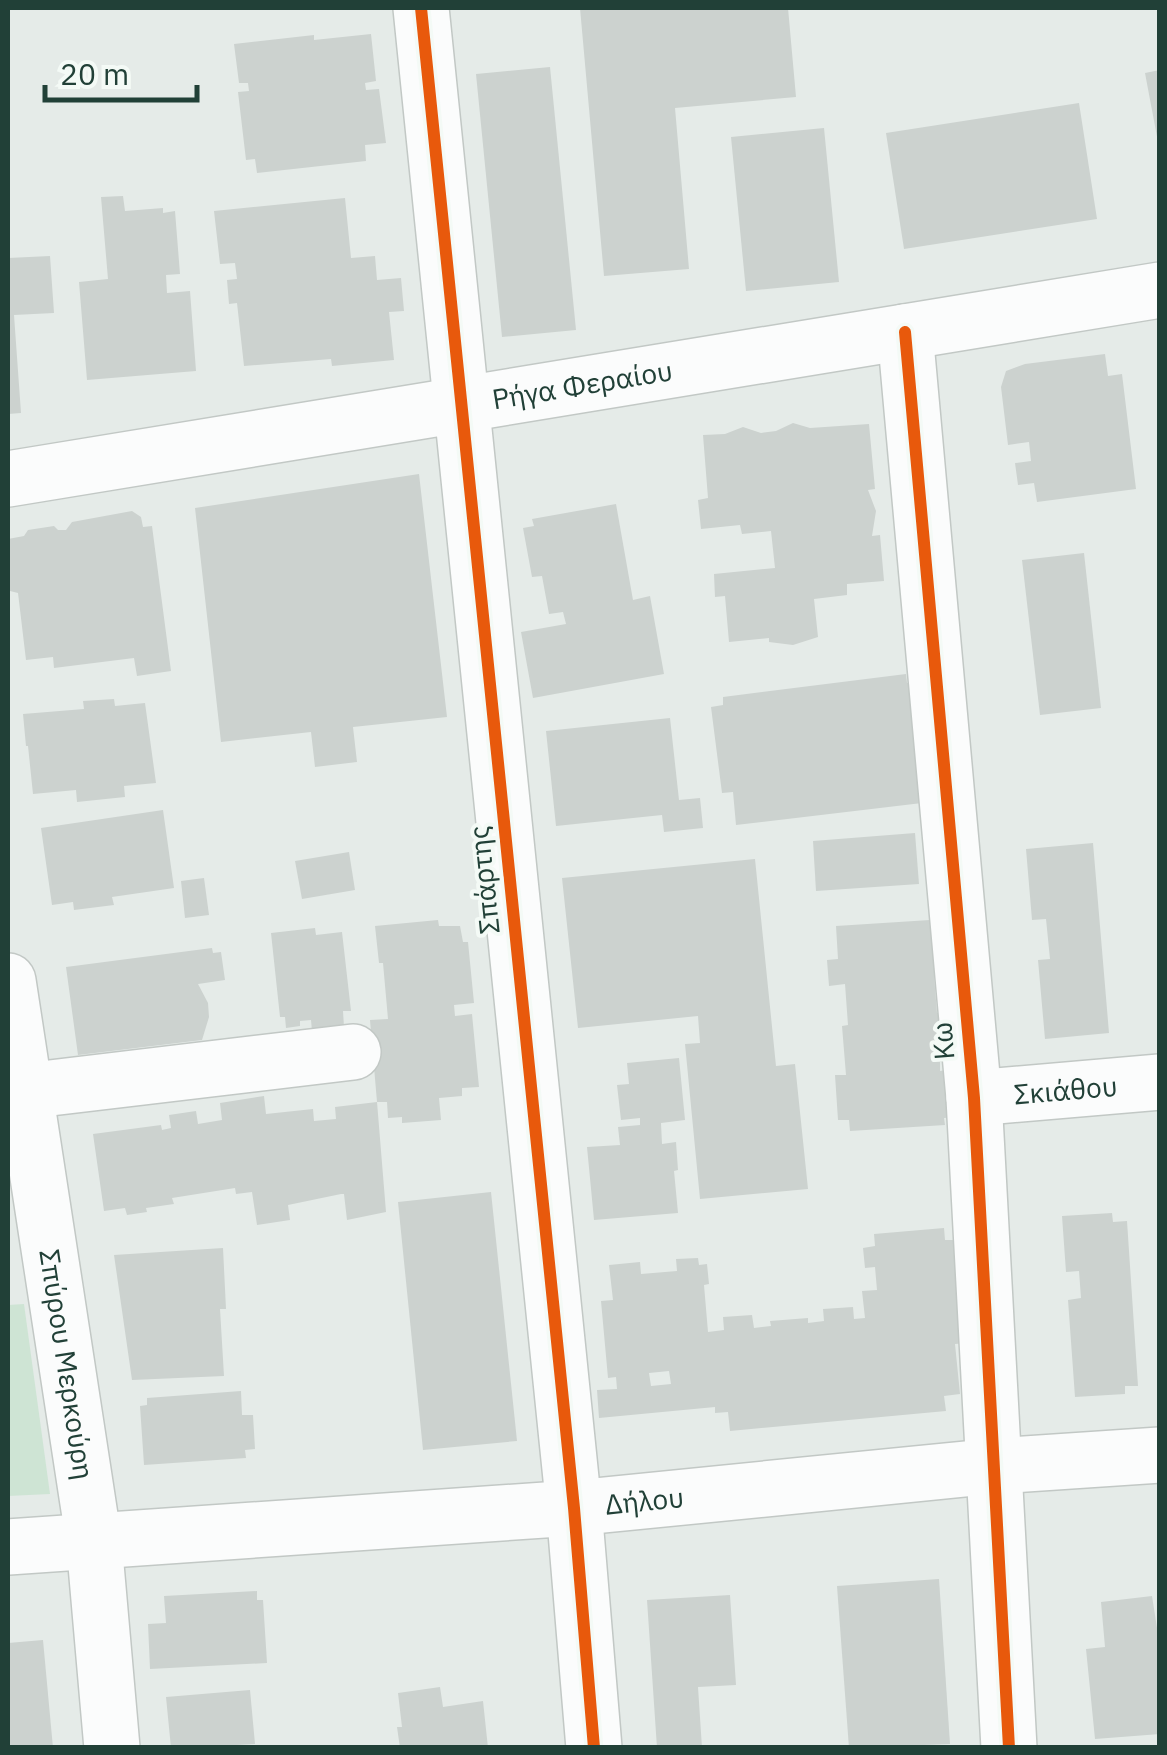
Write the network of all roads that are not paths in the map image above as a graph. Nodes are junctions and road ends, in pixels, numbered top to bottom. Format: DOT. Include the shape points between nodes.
graph roads {
  1 [pos="421,8"];
  2 [pos="1160,290"];
  3 [pos="904,332"];
  4 [pos="460,404"];
  5 [pos="8,478"];
  6 [pos="8,981"];
  7 [pos="353,1052"];
  8 [pos="1160,1082"];
  9 [pos="25,1091"];
  10 [pos="974,1098"];
  11 [pos="30,1261"];
  12 [pos="1160,1455"];
  13 [pos="996,1466"];
  14 [pos="574,1508"];
  15 [pos="94,1542"];
  16 [pos="8,1547"];
  17 [pos="112,1748"];
  18 [pos="594,1748"];
  19 [pos="1009,1748"];
  1 -- 4 [label="street, Σπάρτης"];
  2 -- 3 [label="street, Ρήγα Φεραίου"];
  3 -- 4 [label="street, Ρήγα Φεραίου"];
  3 -- 10 [label="street, Κω"];
  4 -- 5 [label="street, Ρήγα Φεραίου"];
  4 -- 14 [label="street, Σπάρτης"];
  6 -- 9 [label="street, Σπύρου Μερκούρη"];
  7 -- 9 [label="street"];
  8 -- 10 [label="street, Σκιάθου"];
  9 -- 11 [label="street, Σπύρου Μερκούρη"];
  10 -- 13 [label="street, Κω"];
  11 -- 15 [label="street, Σπύρου Μερκούρη"];
  12 -- 13 [label="street, Δήλου"];
  13 -- 14 [label="street, Δήλου"];
  13 -- 19 [label="street, Κω"];
  14 -- 15 [label="street, Δήλου"];
  14 -- 18 [label="street, Σπάρτης"];
  15 -- 16 [label="street, Δήλου"];
  15 -- 17 [label="street, Σπύρου Μερκούρη"];
}
